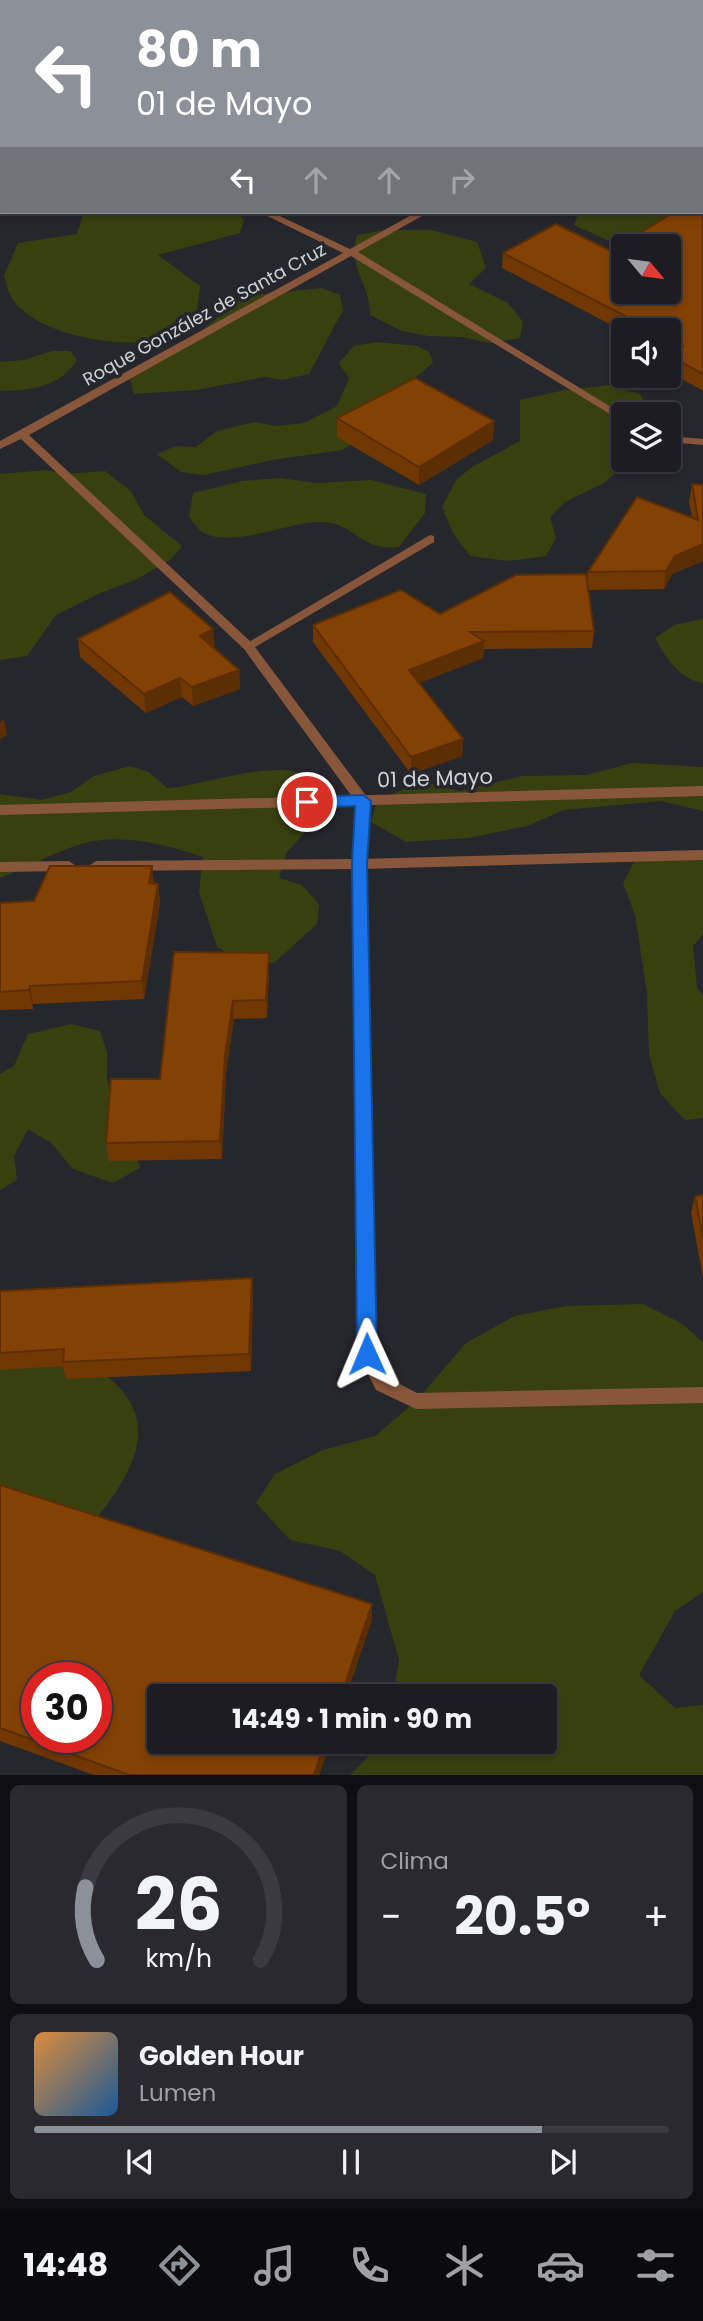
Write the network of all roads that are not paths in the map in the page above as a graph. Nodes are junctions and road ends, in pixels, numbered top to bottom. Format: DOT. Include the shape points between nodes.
graph roads {
  1 [pos="268,214"];
  2 [pos="420,214"];
  3 [pos="352,253"];
  4 [pos="611,411"];
  5 [pos="22,434"];
  6 [pos="681,440"];
  7 [pos="703,442"];
  8 [pos="0,446"];
  9 [pos="430,539"];
  10 [pos="248,646"];
  11 [pos="703,791"];
  12 [pos="363,801"];
  13 [pos="0,810"];
  14 [pos="703,855"];
  15 [pos="360,864"];
  16 [pos="0,867"];
  17 [pos="703,1395"];
  1 -- 3 [label="street"];
  2 -- 3 [label="street, Roque González de Santa Cruz"];
  3 -- 4 [label="street"];
  3 -- 5 [label="street, Roque González de Santa Cruz"];
  5 -- 8 [label="street, Roque González de Santa Cruz"];
  5 -- 10 [label="street"];
  6 -- 7 [label="street"];
  9 -- 10 [label="street"];
  10 -- 12 [label="street"];
  11 -- 12 [label="street, 01 de Mayo"];
  12 -- 13 [label="street, 01 de Mayo"];
  12 -- 15 [label="street"];
  14 -- 15 [label="street"];
  15 -- 16 [label="street"];
  15 -- 17 [label="street" via="367,1354 382,1384 416,1401"];
}
